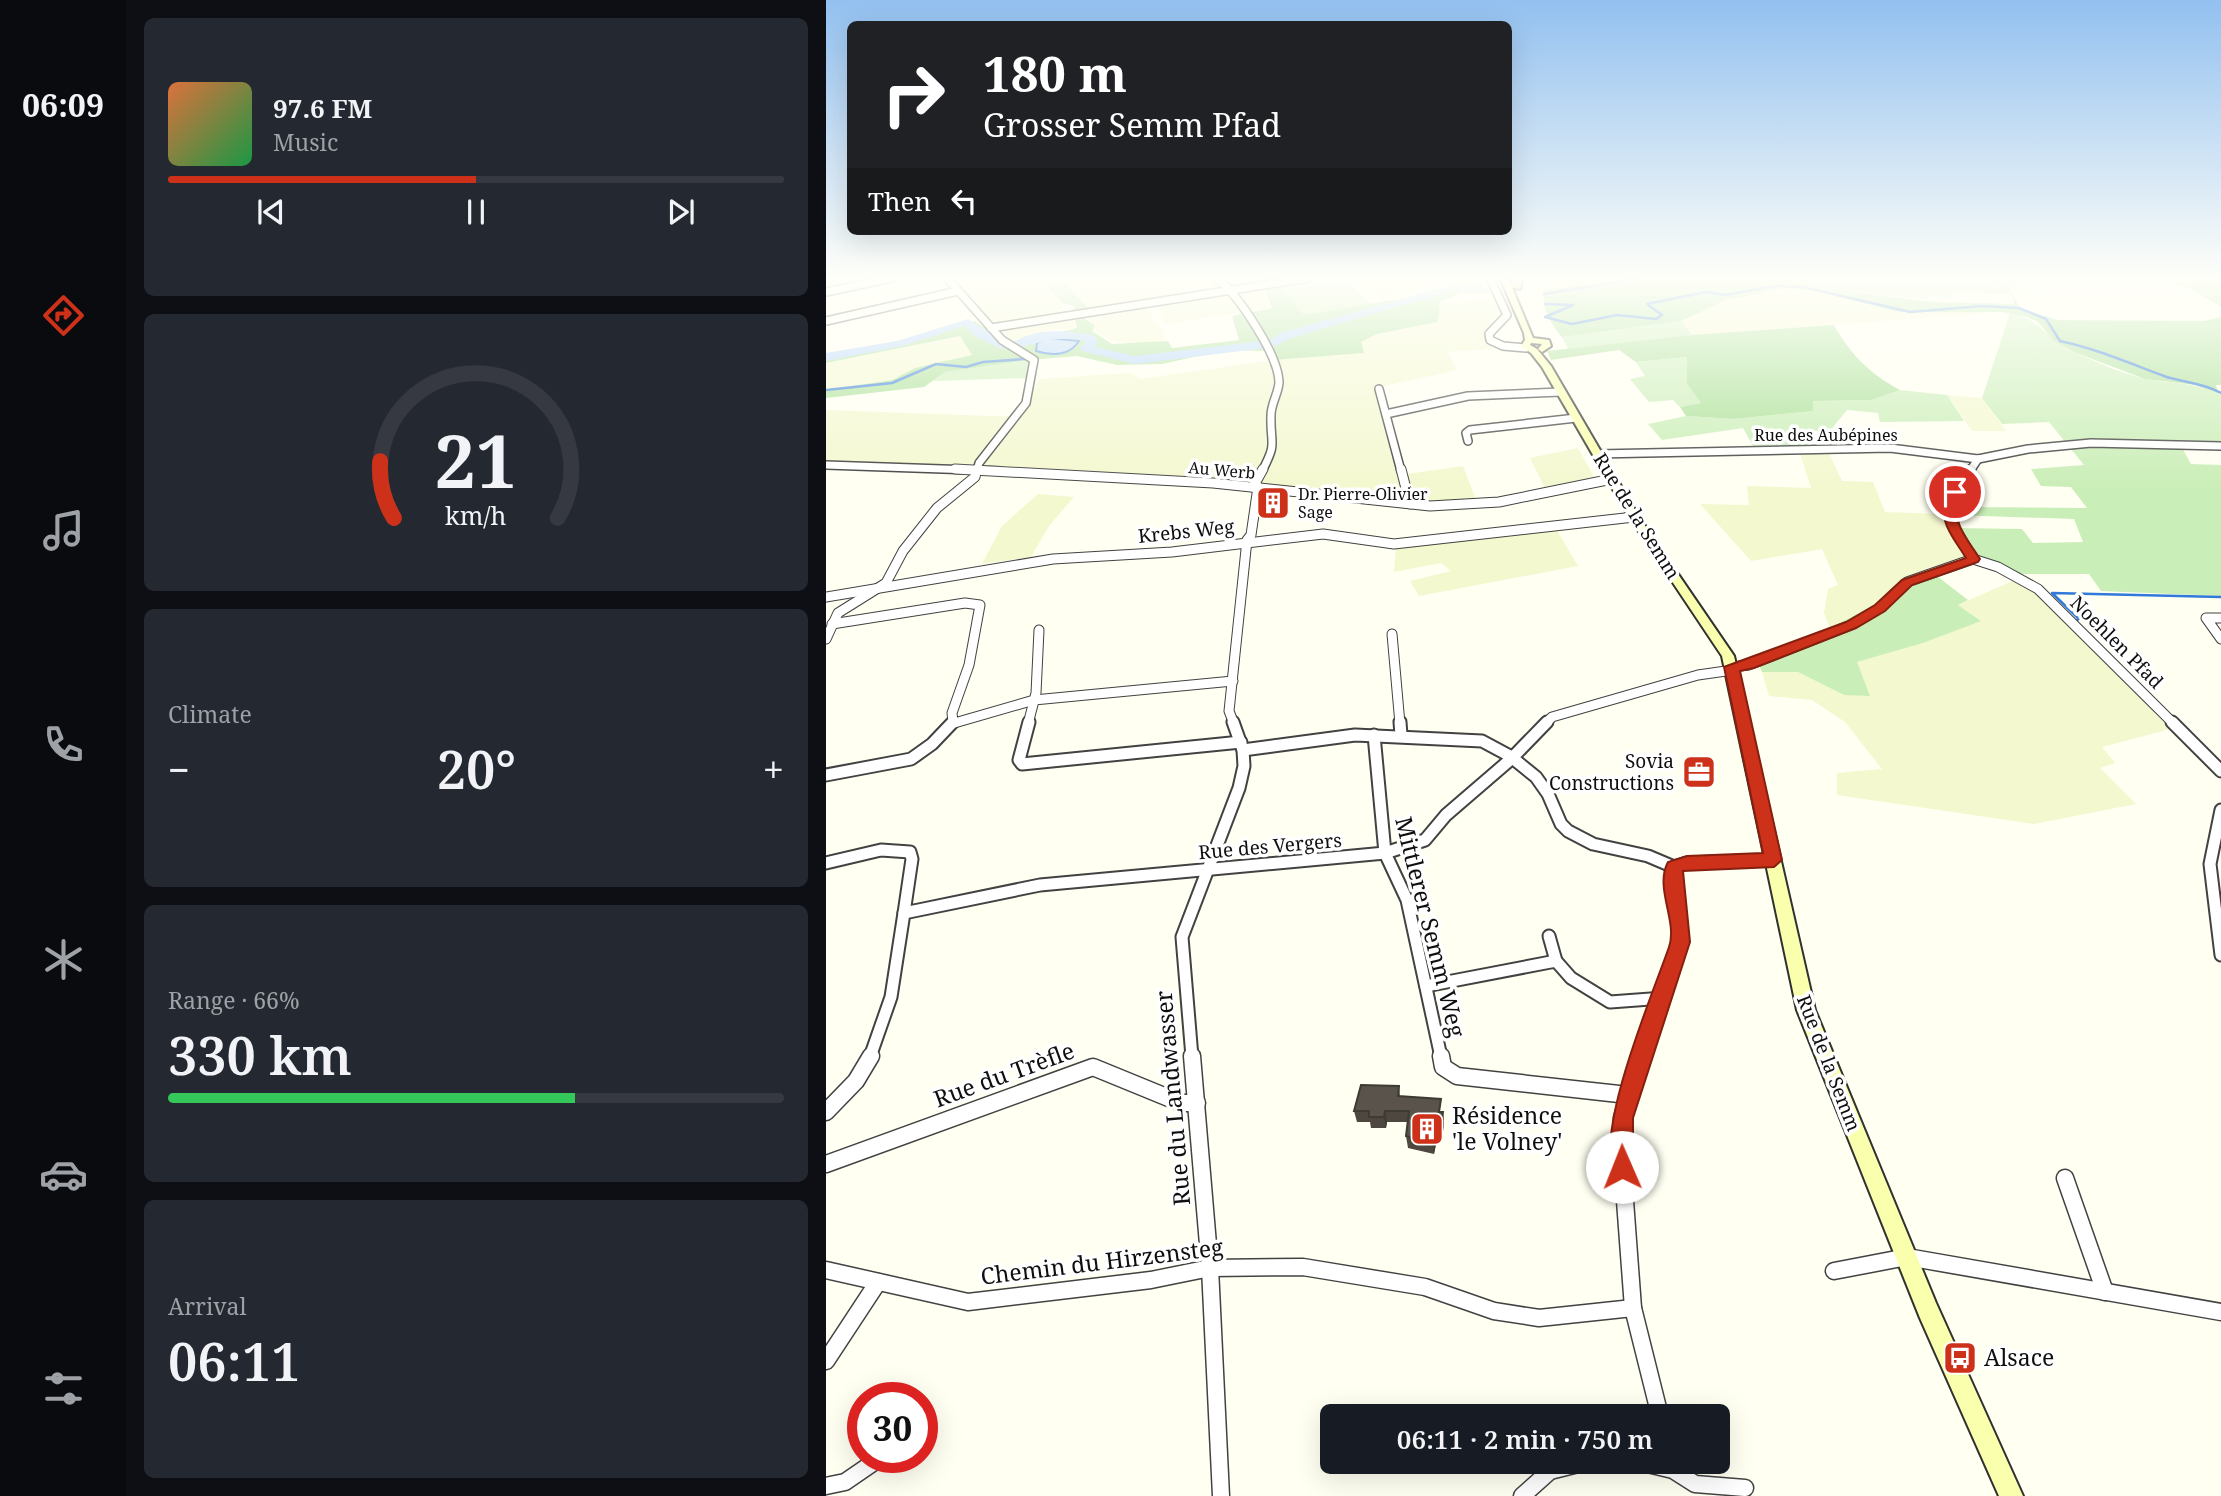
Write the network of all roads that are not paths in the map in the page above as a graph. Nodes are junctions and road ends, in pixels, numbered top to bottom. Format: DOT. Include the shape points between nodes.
graph roads {
  1 [pos="1017,348"];
  2 [pos="1267,348"];
  3 [pos="1533,348"];
  4 [pos="1539,348"];
  5 [pos="1546,366"];
  6 [pos="1379,389"];
  7 [pos="1561,392"];
  8 [pos="1385,414"];
  9 [pos="1576,418"];
  10 [pos="1468,441"];
  11 [pos="2221,446"];
  12 [pos="1597,454"];
  13 [pos="1978,459"];
  14 [pos="826,465"];
  15 [pos="979,468"];
  16 [pos="1612,479"];
  17 [pos="1255,487"];
  18 [pos="1410,504"];
  19 [pos="1634,517"];
  20 [pos="1247,543"];
  21 [pos="1973,559"];
  22 [pos="878,589"];
  23 [pos="826,597"];
  24 [pos="2221,618"];
  25 [pos="832,624"];
  26 [pos="1039,630"];
  27 [pos="1392,634"];
  28 [pos="826,639"];
  29 [pos="2221,639"];
  30 [pos="1732,669"];
  31 [pos="1233,681"];
  32 [pos="1034,700"];
  33 [pos="953,722"];
  34 [pos="1374,735"];
  35 [pos="1401,735"];
  36 [pos="1242,746"];
  37 [pos="1511,759"];
  38 [pos="2221,771"];
  39 [pos="826,775"];
  40 [pos="2221,810"];
  41 [pos="1385,853"];
  42 [pos="1774,860"];
  43 [pos="826,863"];
  44 [pos="1674,867"];
  45 [pos="1207,869"];
  46 [pos="904,912"];
  47 [pos="1549,936"];
  48 [pos="2221,956"];
  49 [pos="1556,961"];
  50 [pos="1426,986"];
  51 [pos="1664,998"];
  52 [pos="1628,1095"];
  53 [pos="1197,1103"];
  54 [pos="826,1112"];
  55 [pos="826,1164"];
  56 [pos="2065,1178"];
  57 [pos="1907,1257"];
  58 [pos="1210,1268"];
  59 [pos="826,1270"];
  60 [pos="1833,1271"];
  61 [pos="878,1282"];
  62 [pos="2105,1292"];
  63 [pos="1633,1308"];
  64 [pos="2221,1312"];
  65 [pos="826,1361"];
  66 [pos="1657,1404"];
  67 [pos="858,1473"];
  68 [pos="1547,1474"];
  69 [pos="1682,1474"];
  70 [pos="826,1486"];
  71 [pos="1745,1488"];
  72 [pos="1221,1496"];
  73 [pos="1522,1496"];
  74 [pos="2011,1496"];
  1 -- 15 [label="street" via="1029,354 1035,367 1026,403"];
  2 -- 17 [label="street" via="1279,382 1270,413 1274,448"];
  3 -- 5 [label="main road, Rue de la Semm"];
  4 -- 5 [label="main road, Rue de la Semm"];
  5 -- 7 [label="main road, Rue de la Semm"];
  6 -- 8 [label="street"];
  7 -- 8 [label="street" via="1468,396"];
  7 -- 9 [label="main road, Rue de la Semm"];
  8 -- 18 [label="street"];
  9 -- 10 [label="street" via="1470,430"];
  9 -- 12 [label="main road, Rue de la Semm"];
  11 -- 13 [label="street, Rue des Aubépines" via="2091,443"];
  12 -- 13 [label="street, Rue des Aubépines" via="1890,447"];
  12 -- 16 [label="main road, Rue de la Semm"];
  13 -- 21 [label="street" via="1948,511"];
  14 -- 15 [label="street, Au Werb"];
  15 -- 17 [label="street, Au Werb"];
  15 -- 22 [label="street" via="975,477 937,508"];
  16 -- 18 [label="street, Au Werb" via="1570,491 1479,505"];
  16 -- 19 [label="main road, Rue de la Semm"];
  17 -- 18 [label="street, Au Werb"];
  17 -- 20 [label="street"];
  19 -- 20 [label="street, Krebs Weg" via="1394,544 1323,534"];
  19 -- 30 [label="main road, Rue de la Semm" via="1716,636"];
  20 -- 22 [label="street, Krebs Weg" via="1053,559"];
  20 -- 31 [label="street"];
  21 -- 30 [label="street, Rue des Vergers" via="1907,582 1880,608 1851,625"];
  21 -- 38 [label="street, Noehlen Pfad" via="2038,589"];
  22 -- 23 [label="street, Krebs Weg"];
  22 -- 25 [label="street" via="838,614"];
  24 -- 29 [label="street" via="2206,618"];
  25 -- 28 [label="street"];
  25 -- 33 [label="street" via="965,603 980,605"];
  26 -- 32 [label="street"];
  27 -- 35 [label="street"];
  30 -- 37 [label="street, Rue des Vergers" via="1552,718"];
  30 -- 42 [label="main road, Rue de la Semm"];
  31 -- 32 [label="street"];
  31 -- 36 [label="street" via="1229,711"];
  32 -- 33 [label="street"];
  32 -- 36 [label="street" via="1019,760 1022,764"];
  33 -- 39 [label="street" via="911,759"];
  34 -- 35 [label="street"];
  34 -- 36 [label="street"];
  34 -- 41 [label="street, Mittlerer Semm Weg"];
  35 -- 37 [label="street" via="1482,741"];
  36 -- 45 [label="street, Rue du Landwasser" via="1240,788"];
  37 -- 41 [label="street, Rue des Vergers" via="1446,815 1425,840"];
  37 -- 44 [label="street" via="1543,785 1564,829 1577,838 1601,848 1659,858"];
  40 -- 48 [label="street" via="2210,846 2209,882"];
  41 -- 45 [label="street, Rue des Vergers"];
  41 -- 50 [label="street, Mittlerer Semm Weg" via="1405,898"];
  42 -- 44 [label="street"];
  42 -- 57 [label="main road, Rue de la Semm" via="1806,1010"];
  43 -- 46 [label="street" via="891,849 910,852"];
  44 -- 51 [label="street" via="1680,942"];
  45 -- 46 [label="street, Rue des Vergers" via="1018,888"];
  45 -- 53 [label="street, Rue du Landwasser" via="1183,943"];
  46 -- 54 [label="street" via="903,944 872,1052 845,1095"];
  47 -- 49 [label="street"];
  49 -- 50 [label="street"];
  49 -- 51 [label="street" via="1571,978 1610,1002"];
  50 -- 52 [label="street, Mittlerer Semm Weg" via="1443,1067 1457,1076"];
  51 -- 52 [label="street"];
  52 -- 63 [label="street" via="1621,1147"];
  53 -- 55 [label="street, Rue du Trèfle" via="1181,1103 1093,1068"];
  53 -- 58 [label="street, Rue du Landwasser"];
  56 -- 62 [label="street"];
  57 -- 60 [label="street"];
  57 -- 62 [label="street"];
  57 -- 74 [label="main road, Rue de la Semm"];
  58 -- 61 [label="street, Chemin du Hirzensteg" via="1151,1280 968,1302"];
  58 -- 63 [label="street, Chemin du Hirzensteg" via="1354,1273 1424,1287 1494,1311 1539,1318"];
  58 -- 72 [label="street, Rue du Landwasser"];
  59 -- 61 [label="street, Chemin du Hirzensteg"];
  61 -- 65 [label="street"];
  62 -- 64 [label="street"];
  63 -- 66 [label="street"];
  67 -- 70 [label="street"];
  68 -- 73 [label="street"];
  69 -- 71 [label="street" via="1695,1484"];
}
